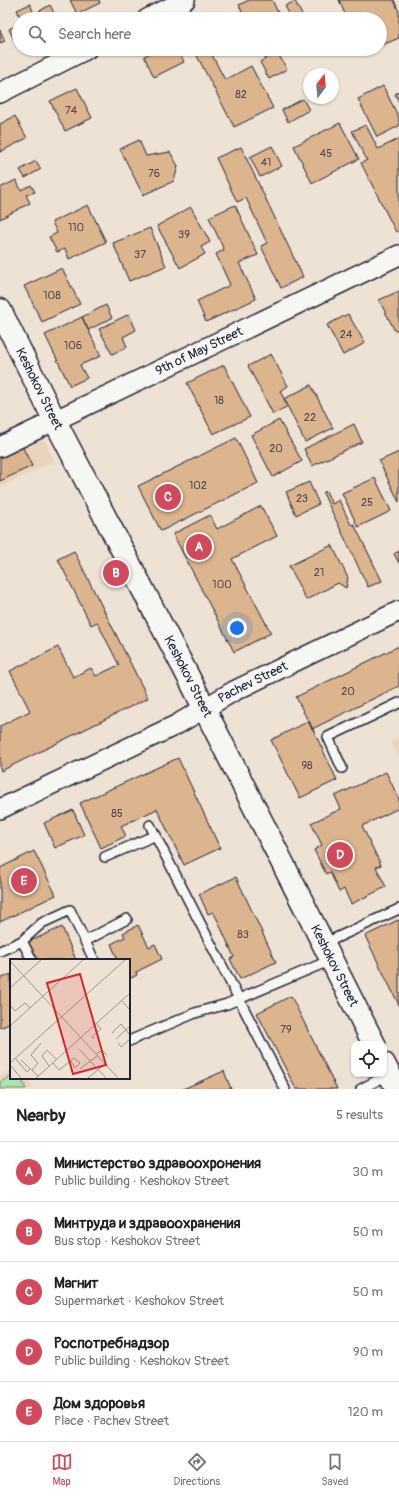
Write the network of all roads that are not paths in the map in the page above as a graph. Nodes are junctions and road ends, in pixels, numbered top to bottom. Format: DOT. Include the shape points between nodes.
graph roads {
  1 [pos="185,0"];
  2 [pos="161,12"];
  3 [pos="73,56"];
  4 [pos="0,93"];
  5 [pos="399,255"];
  6 [pos="0,310"];
  7 [pos="54,421"];
  8 [pos="0,447"];
  9 [pos="399,612"];
  10 [pos="399,703"];
  11 [pos="204,709"];
  12 [pos="342,768"];
  13 [pos="0,809"];
  14 [pos="150,825"];
  15 [pos="156,835"];
  16 [pos="106,858"];
  17 [pos="399,909"];
  18 [pos="128,919"];
  19 [pos="22,941"];
  20 [pos="85,942"];
  21 [pos="0,951"];
  22 [pos="327,952"];
  23 [pos="31,959"];
  24 [pos="94,959"];
  25 [pos="240,999"];
  26 [pos="130,1041"];
  27 [pos="372,1041"];
  28 [pos="390,1076"];
  29 [pos="285,1089"];
  30 [pos="361,1089"];
  1 -- 2 [label="street"];
  3 -- 4 [label="street"];
  5 -- 7 [label="street, 9th of May Street"];
  6 -- 7 [label="street, Keshokov Street"];
  7 -- 8 [label="street, 9th of May Street"];
  7 -- 11 [label="street, Keshokov Street"];
  9 -- 11 [label="street, Pachev Street" via="234,691"];
  10 -- 12 [label="lane" via="328,737"];
  11 -- 13 [label="street, Pachev Street" via="176,725"];
  11 -- 22 [label="street, Keshokov Street"];
  14 -- 15 [label="lane"];
  15 -- 16 [label="lane"];
  15 -- 25 [label="lane"];
  17 -- 22 [label="lane"];
  18 -- 20 [label="lane"];
  19 -- 20 [label="lane" via="42,923 70,910"];
  19 -- 21 [label="lane"];
  19 -- 23 [label="lane"];
  20 -- 24 [label="lane"];
  22 -- 25 [label="lane"];
  22 -- 27 [label="street, Keshokov Street"];
  25 -- 26 [label="lane" via="195,1013"];
  25 -- 29 [label="lane"];
  28 -- 30 [label="lane"];
}
